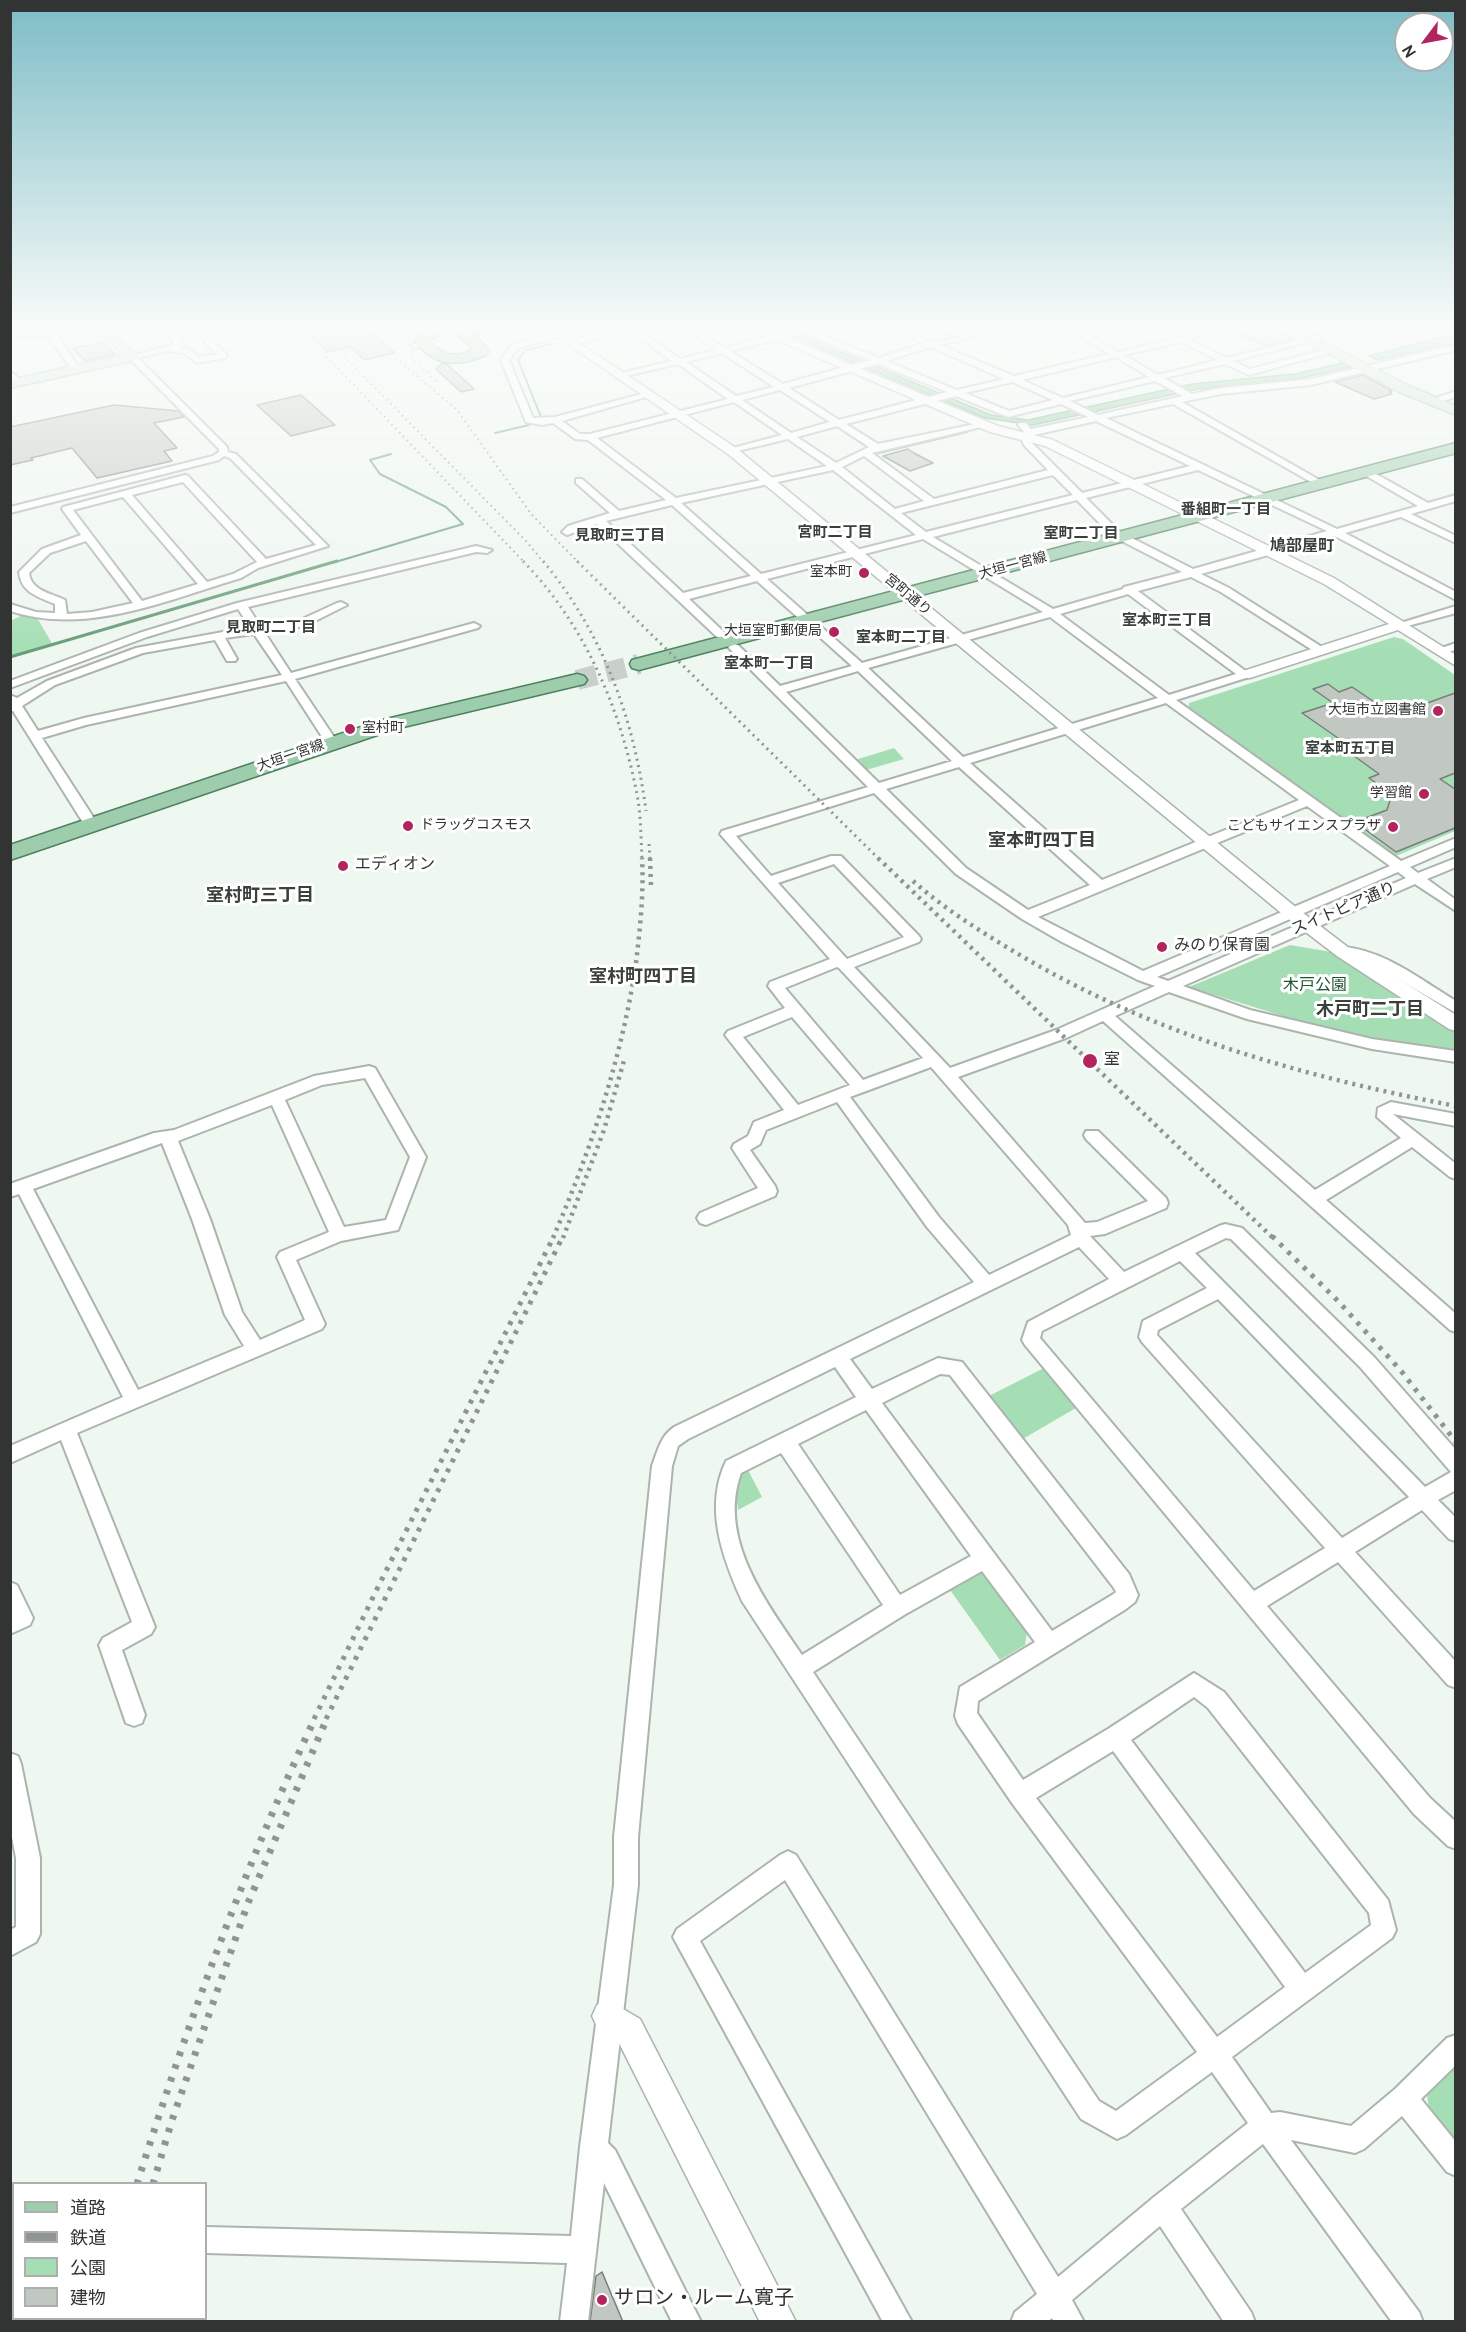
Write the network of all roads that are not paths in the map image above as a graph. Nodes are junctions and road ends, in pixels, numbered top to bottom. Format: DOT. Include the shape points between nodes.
graph roads {
  1 [pos="213,438"];
  2 [pos="591,438"];
  3 [pos="712,438"];
  4 [pos="782,438"];
  5 [pos="792,438"];
  6 [pos="861,438"];
  7 [pos="918,438"];
  8 [pos="1027,438"];
  9 [pos="1039,438"];
  10 [pos="1136,438"];
  11 [pos="1239,438"];
  12 [pos="876,447"];
  13 [pos="1455,449"];
  14 [pos="732,451"];
  15 [pos="223,453"];
  16 [pos="866,453"];
  17 [pos="835,467"];
  18 [pos="1197,467"];
  19 [pos="1054,472"];
  20 [pos="1366,472"];
  21 [pos="579,481"];
  22 [pos="768,482"];
  23 [pos="1131,484"];
  24 [pos="1320,484"];
  25 [pos="126,494"];
  26 [pos="1079,497"];
  27 [pos="1266,498"];
  28 [pos="1455,498"];
  29 [pos="674,502"];
  30 [pos="932,502"];
  31 [pos="1426,506"];
  32 [pos="10,510"];
  33 [pos="893,512"];
  34 [pos="1402,513"];
  35 [pos="617,514"];
  36 [pos="1199,517"];
  37 [pos="598,519"];
  38 [pos="567,532"];
  39 [pos="1336,532"];
  40 [pos="925,536"];
  41 [pos="86,537"];
  42 [pos="1123,537"];
  43 [pos="1455,540"];
  44 [pos="487,550"];
  45 [pos="1269,551"];
  46 [pos="855,553"];
  47 [pos="264,563"];
  48 [pos="990,573"];
  49 [pos="1192,573"];
  50 [pos="759,578"];
  51 [pos="204,585"];
  52 [pos="1128,589"];
  53 [pos="905,594"];
  54 [pos="682,597"];
  55 [pos="1455,597"];
  56 [pos="139,604"];
  57 [pos="241,605"];
  58 [pos="341,605"];
  59 [pos="10,607"];
  60 [pos="1455,609"];
  61 [pos="1051,612"];
  62 [pos="61,616"];
  63 [pos="807,621"];
  64 [pos="1400,625"];
  65 [pos="474,626"];
  66 [pos="257,631"];
  67 [pos="218,635"];
  68 [pos="721,636"];
  69 [pos="959,640"];
  70 [pos="1455,646"];
  71 [pos="734,647"];
  72 [pos="1321,651"];
  73 [pos="1439,651"];
  74 [pos="231,659"];
  75 [pos="1455,662"];
  76 [pos="639,663"];
  77 [pos="860,667"];
  78 [pos="1245,675"];
  79 [pos="287,677"];
  80 [pos="577,680"];
  81 [pos="10,685"];
  82 [pos="779,690"];
  83 [pos="1166,698"];
  84 [pos="12,704"];
  85 [pos="1068,728"];
  86 [pos="34,736"];
  87 [pos="332,742"];
  88 [pos="962,762"];
  89 [pos="876,788"];
  90 [pos="1307,801"];
  91 [pos="92,826"];
  92 [pos="1455,842"];
  93 [pos="1207,843"];
  94 [pos="10,853"];
  95 [pos="1455,862"];
  96 [pos="1399,866"];
  97 [pos="1417,879"];
  98 [pos="768,882"];
  99 [pos="1101,887"];
  100 [pos="1455,907"];
  101 [pos="1027,916"];
  102 [pos="1299,919"];
  103 [pos="1343,952"];
  104 [pos="842,963"];
  105 [pos="1143,976"];
  106 [pos="1167,986"];
  107 [pos="1455,1008"];
  108 [pos="794,1010"];
  109 [pos="1104,1014"];
  110 [pos="1455,1024"];
  111 [pos="1455,1057"];
  112 [pos="933,1059"];
  113 [pos="948,1075"];
  114 [pos="861,1087"];
  115 [pos="840,1095"];
  116 [pos="276,1097"];
  117 [pos="795,1112"];
  118 [pos="1455,1120"];
  119 [pos="1092,1135"];
  120 [pos="168,1137"];
  121 [pos="1413,1139"];
  122 [pos="1455,1173"];
  123 [pos="17,1188"];
  124 [pos="1314,1198"];
  125 [pos="706,1218"];
  126 [pos="1080,1234"];
  127 [pos="339,1235"];
  128 [pos="1183,1252"];
  129 [pos="1122,1281"];
  130 [pos="986,1284"];
  131 [pos="1220,1290"];
  132 [pos="1455,1325"];
  133 [pos="256,1349"];
  134 [pos="838,1356"];
  135 [pos="134,1400"];
  136 [pos="871,1400"];
  137 [pos="66,1429"];
  138 [pos="785,1442"];
  139 [pos="10,1455"];
  140 [pos="1455,1465"];
  141 [pos="1455,1479"];
  142 [pos="1423,1499"];
  143 [pos="1455,1532"];
  144 [pos="1339,1549"];
  145 [pos="985,1559"];
  146 [pos="10,1592"];
  147 [pos="1253,1603"];
  148 [pos="897,1608"];
  149 [pos="10,1624"];
  150 [pos="1049,1644"];
  151 [pos="799,1669"];
  152 [pos="1455,1678"];
  153 [pos="134,1715"];
  154 [pos="1116,1737"];
  155 [pos="10,1764"];
  156 [pos="1020,1795"];
  157 [pos="1455,1838"];
  158 [pos="10,1944"];
  159 [pos="1303,1991"];
  160 [pos="608,2016"];
  161 [pos="1455,2047"];
  162 [pos="1215,2055"];
  163 [pos="1404,2098"];
  164 [pos="1265,2127"];
  165 [pos="593,2147"];
  166 [pos="1455,2163"];
  167 [pos="1163,2206"];
  168 [pos="207,2240"];
  169 [pos="582,2250"];
  170 [pos="1054,2295"];
  171 [pos="574,2322"];
  172 [pos="687,2322"];
  173 [pos="779,2322"];
  174 [pos="898,2322"];
  175 [pos="1025,2322"];
  176 [pos="1071,2322"];
  177 [pos="1241,2322"];
  178 [pos="1409,2322"];
  1 -- 15 [label="street" via="224,449"];
  2 -- 29 [label="street"];
  3 -- 14 [label="street, 宮町通り"];
  4 -- 14 [label="street"];
  5 -- 17 [label="street"];
  6 -- 12 [label="street"];
  7 -- 12 [label="street"];
  8 -- 19 [label="street"];
  9 -- 23 [label="street"];
  10 -- 18 [label="street"];
  11 -- 24 [label="street"];
  12 -- 16 [label="street"];
  13 -- 20 [label="main road, 大垣一宮線"];
  14 -- 22 [label="street, 宮町通り"];
  15 -- 32 [label="street" via="216,459"];
  15 -- 47 [label="street" via="233,456 323,546"];
  16 -- 17 [label="street"];
  16 -- 30 [label="street"];
  17 -- 22 [label="street"];
  17 -- 33 [label="street"];
  18 -- 23 [label="street"];
  18 -- 27 [label="street"];
  19 -- 26 [label="street"];
  19 -- 30 [label="street"];
  20 -- 24 [label="main road, 大垣一宮線"];
  20 -- 31 [label="street"];
  21 -- 35 [label="street"];
  22 -- 29 [label="street"];
  22 -- 46 [label="street, 宮町通り"];
  23 -- 26 [label="street"];
  23 -- 36 [label="street"];
  24 -- 27 [label="main road, 大垣一宮線"];
  25 -- 41 [label="street" via="67,509"];
  25 -- 47 [label="street" via="185,478"];
  25 -- 51 [label="street"];
  26 -- 40 [label="street"];
  26 -- 42 [label="street"];
  27 -- 36 [label="main road, 大垣一宮線"];
  27 -- 39 [label="street"];
  28 -- 31 [label="street"];
  29 -- 35 [label="street"];
  29 -- 50 [label="street"];
  30 -- 33 [label="street"];
  31 -- 34 [label="street"];
  33 -- 40 [label="street"];
  34 -- 39 [label="street"];
  34 -- 43 [label="street"];
  35 -- 37 [label="street"];
  36 -- 42 [label="main road, 大垣一宮線"];
  36 -- 45 [label="street"];
  37 -- 38 [label="street"];
  37 -- 54 [label="street"];
  39 -- 45 [label="street"];
  39 -- 55 [label="street"];
  40 -- 46 [label="street"];
  40 -- 48 [label="street"];
  41 -- 56 [label="street"];
  41 -- 62 [label="street" via="46,551 24,572 30,588 61,602"];
  42 -- 48 [label="main road, 大垣一宮線"];
  42 -- 49 [label="street"];
  44 -- 57 [label="street" via="476,549"];
  45 -- 49 [label="street"];
  45 -- 64 [label="street" via="1329,581"];
  46 -- 50 [label="street"];
  46 -- 53 [label="street, 宮町通り"];
  47 -- 51 [label="street"];
  48 -- 53 [label="main road, 大垣一宮線"];
  48 -- 61 [label="street"];
  49 -- 52 [label="street"];
  49 -- 72 [label="street"];
  50 -- 54 [label="street"];
  50 -- 63 [label="street"];
  51 -- 56 [label="street"];
  52 -- 61 [label="street"];
  52 -- 78 [label="street"];
  53 -- 63 [label="main road, 大垣一宮線"];
  53 -- 69 [label="street, 宮町通り"];
  54 -- 68 [label="street"];
  56 -- 62 [label="street" via="88,616"];
  57 -- 66 [label="street"];
  57 -- 81 [label="street" via="143,635"];
  58 -- 66 [label="street" via="301,624"];
  59 -- 62 [label="street"];
  60 -- 64 [label="street"];
  61 -- 69 [label="street"];
  61 -- 83 [label="street"];
  63 -- 76 [label="main road, 大垣一宮線"];
  63 -- 77 [label="street"];
  64 -- 72 [label="street"];
  64 -- 73 [label="street"];
  65 -- 79 [label="street"];
  66 -- 67 [label="street"];
  66 -- 79 [label="street"];
  67 -- 74 [label="street"];
  67 -- 84 [label="street" via="140,650 51,683"];
  69 -- 77 [label="street"];
  69 -- 85 [label="street, 宮町通り"];
  70 -- 73 [label="street"];
  71 -- 82 [label="street"];
  72 -- 78 [label="street"];
  73 -- 75 [label="street"];
  77 -- 82 [label="street"];
  77 -- 88 [label="street"];
  78 -- 83 [label="street"];
  79 -- 86 [label="street"];
  79 -- 87 [label="street"];
  80 -- 87 [label="main road, 大垣一宮線" via="389,724"];
  82 -- 89 [label="street"];
  83 -- 85 [label="street"];
  83 -- 90 [label="street"];
  84 -- 86 [label="street"];
  85 -- 88 [label="street"];
  85 -- 93 [label="street, 宮町通り"];
  86 -- 91 [label="street"];
  87 -- 91 [label="main road, 大垣一宮線"];
  88 -- 89 [label="street"];
  88 -- 99 [label="street"];
  89 -- 98 [label="street" via="727,834"];
  89 -- 101 [label="street" via="961,871"];
  90 -- 93 [label="street"];
  90 -- 96 [label="street"];
  91 -- 94 [label="main road, 大垣一宮線"];
  92 -- 96 [label="street"];
  93 -- 99 [label="street"];
  93 -- 102 [label="street, 宮町通り"];
  95 -- 97 [label="street, スイトピア通り"];
  96 -- 97 [label="street"];
  96 -- 102 [label="street"];
  97 -- 100 [label="street"];
  97 -- 102 [label="street, スイトピア通り"];
  98 -- 104 [label="street"];
  98 -- 104 [label="street" via="836,859 914,939"];
  99 -- 101 [label="street"];
  101 -- 105 [label="street"];
  102 -- 103 [label="street, 宮町通り"];
  102 -- 105 [label="street"];
  102 -- 106 [label="street, スイトピア通り"];
  103 -- 107 [label="street" via="1372,958"];
  103 -- 110 [label="street, 宮町通り"];
  104 -- 108 [label="street" via="775,986"];
  104 -- 112 [label="street"];
  105 -- 106 [label="street"];
  106 -- 109 [label="street, スイトピア通り"];
  106 -- 111 [label="street" via="1247,1014 1303,1028"];
  108 -- 114 [label="street"];
  108 -- 117 [label="street" via="733,1035"];
  109 -- 113 [label="street, スイトピア通り"];
  109 -- 124 [label="street"];
  112 -- 113 [label="street"];
  112 -- 114 [label="street"];
  113 -- 126 [label="street" via="1076,1222"];
  114 -- 115 [label="street"];
  115 -- 117 [label="street"];
  115 -- 130 [label="street" via="933,1222"];
  116 -- 120 [label="street"];
  116 -- 127 [label="street"];
  116 -- 127 [label="street" via="320,1080 369,1072 418,1156 392,1225"];
  117 -- 125 [label="street" via="760,1126 754,1140 740,1148 769,1191"];
  118 -- 121 [label="street" via="1391,1108 1384,1112"];
  119 -- 126 [label="street" via="1160,1203"];
  120 -- 123 [label="street"];
  120 -- 133 [label="street" via="234,1315"];
  121 -- 122 [label="street"];
  121 -- 124 [label="street"];
  123 -- 135 [label="street"];
  124 -- 132 [label="street"];
  126 -- 129 [label="street"];
  126 -- 130 [label="street"];
  127 -- 133 [label="street" via="286,1257 316,1324"];
  128 -- 129 [label="street"];
  128 -- 131 [label="street"];
  128 -- 140 [label="street" via="1225,1231 1236,1233 1367,1362"];
  129 -- 147 [label="street" via="1035,1327 1031,1340"];
  130 -- 134 [label="street"];
  131 -- 142 [label="street"];
  131 -- 144 [label="street" via="1149,1326 1148,1337"];
  133 -- 135 [label="street"];
  134 -- 136 [label="street"];
  134 -- 160 [label="street" via="670,1441 662,1466 626,1837 626,1885"];
  135 -- 137 [label="street"];
  136 -- 138 [label="street"];
  136 -- 145 [label="street"];
  136 -- 150 [label="street" via="938,1366 955,1368 1122,1581 1128,1595"];
  137 -- 139 [label="street"];
  137 -- 153 [label="street" via="144,1627 110,1645"];
  138 -- 148 [label="street"];
  138 -- 151 [label="street" via="733,1467 728,1478 727,1530 737,1569 749,1594"];
  141 -- 142 [label="street"];
  142 -- 143 [label="street"];
  142 -- 144 [label="street"];
  144 -- 147 [label="street"];
  144 -- 152 [label="street"];
  145 -- 148 [label="street"];
  145 -- 150 [label="street"];
  146 -- 149 [label="street" via="23,1618"];
  147 -- 157 [label="street" via="1422,1806"];
  148 -- 151 [label="street"];
  150 -- 156 [label="street" via="968,1695 966,1716"];
  151 -- 162 [label="street" via="1090,2110 1117,2126"];
  154 -- 156 [label="street"];
  154 -- 159 [label="street"];
  154 -- 159 [label="street" via="1194,1684 1216,1700 1380,1908 1384,1930"];
  155 -- 158 [label="street" via="28,1858 28,1934"];
  156 -- 162 [label="street"];
  159 -- 162 [label="street"];
  160 -- 165 [label="street"];
  160 -- 173 [label="street" via="629,2030"];
  161 -- 163 [label="street"];
  162 -- 164 [label="street"];
  163 -- 164 [label="street" via="1355,2140 1281,2125"];
  163 -- 166 [label="street"];
  164 -- 167 [label="street"];
  164 -- 178 [label="street"];
  165 -- 169 [label="street"];
  165 -- 172 [label="street" via="606,2158"];
  167 -- 170 [label="street"];
  167 -- 177 [label="street"];
  168 -- 169 [label="street"];
  169 -- 171 [label="street"];
  170 -- 174 [label="street" via="788,1863 685,1936"];
  170 -- 175 [label="street"];
  170 -- 176 [label="street"];
}
